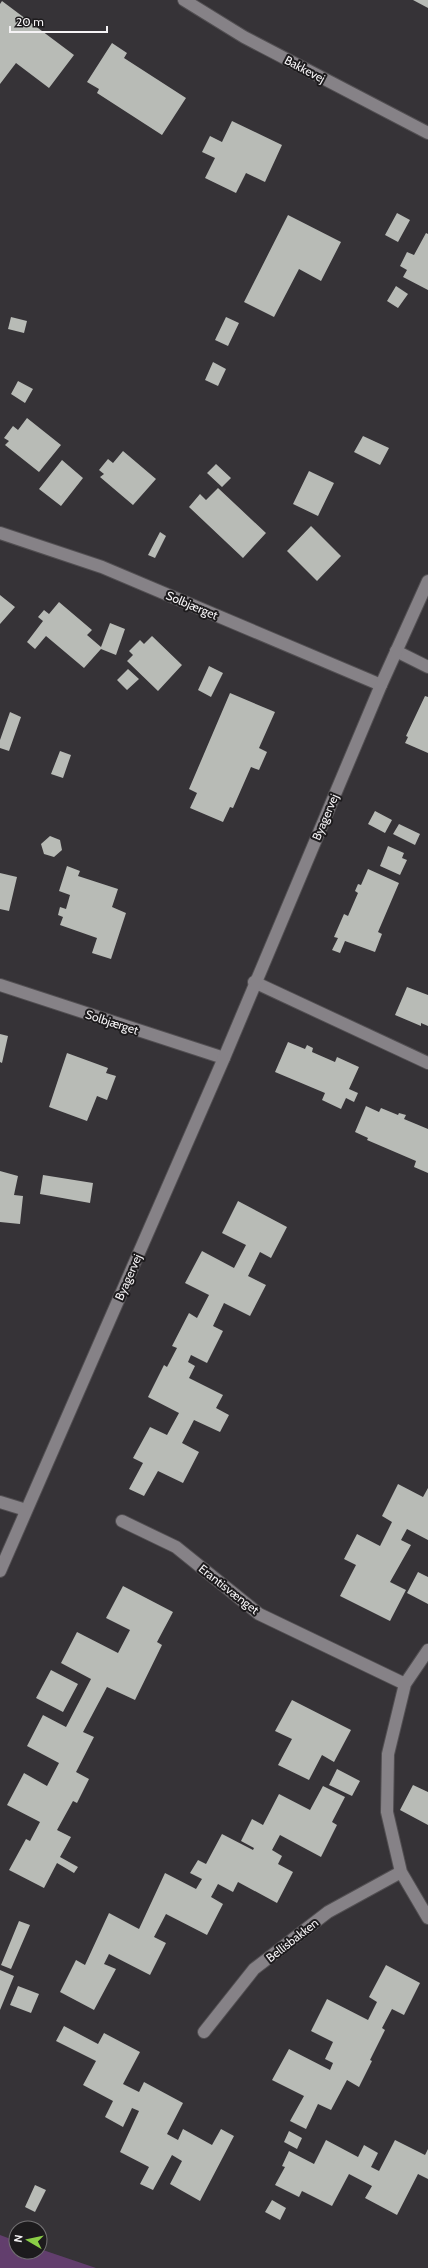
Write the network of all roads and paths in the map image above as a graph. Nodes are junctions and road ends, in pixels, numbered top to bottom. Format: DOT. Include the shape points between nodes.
graph roads {
  1 [pos="184,0"];
  2 [pos="428,133"];
  3 [pos="0,534"];
  4 [pos="428,581"];
  5 [pos="396,651"];
  6 [pos="428,667"];
  7 [pos="381,685"];
  8 [pos="254,982"];
  9 [pos="0,985"];
  10 [pos="224,1058"];
  11 [pos="428,1063"];
  12 [pos="0,1502"];
  13 [pos="26,1510"];
  14 [pos="122,1521"];
  15 [pos="0,1570"];
  16 [pos="428,1650"];
  17 [pos="404,1684"];
  18 [pos="402,1872"];
  19 [pos="428,1918"];
  20 [pos="204,2032"];
  1 -- 2 [label="street, Bakkevej" via="244,37"];
  3 -- 7 [label="street, Solbjærget" via="102,567"];
  4 -- 5 [label="street, Byagervej"];
  5 -- 6 [label="street"];
  5 -- 7 [label="street, Byagervej"];
  7 -- 8 [label="street, Byagervej"];
  8 -- 10 [label="street, Byagervej"];
  8 -- 11 [label="street"];
  9 -- 10 [label="street, Solbjærget"];
  10 -- 13 [label="street, Byagervej"];
  12 -- 13 [label="street"];
  13 -- 15 [label="street, Byagervej"];
  14 -- 17 [label="street, Erantisvænget" via="176,1547 259,1614"];
  16 -- 17 [label="street"];
  17 -- 18 [label="street" via="388,1754 387,1790 387,1812"];
  18 -- 19 [label="street"];
  18 -- 20 [label="street, Bellisbakken" via="328,1912 254,1969"];
}
